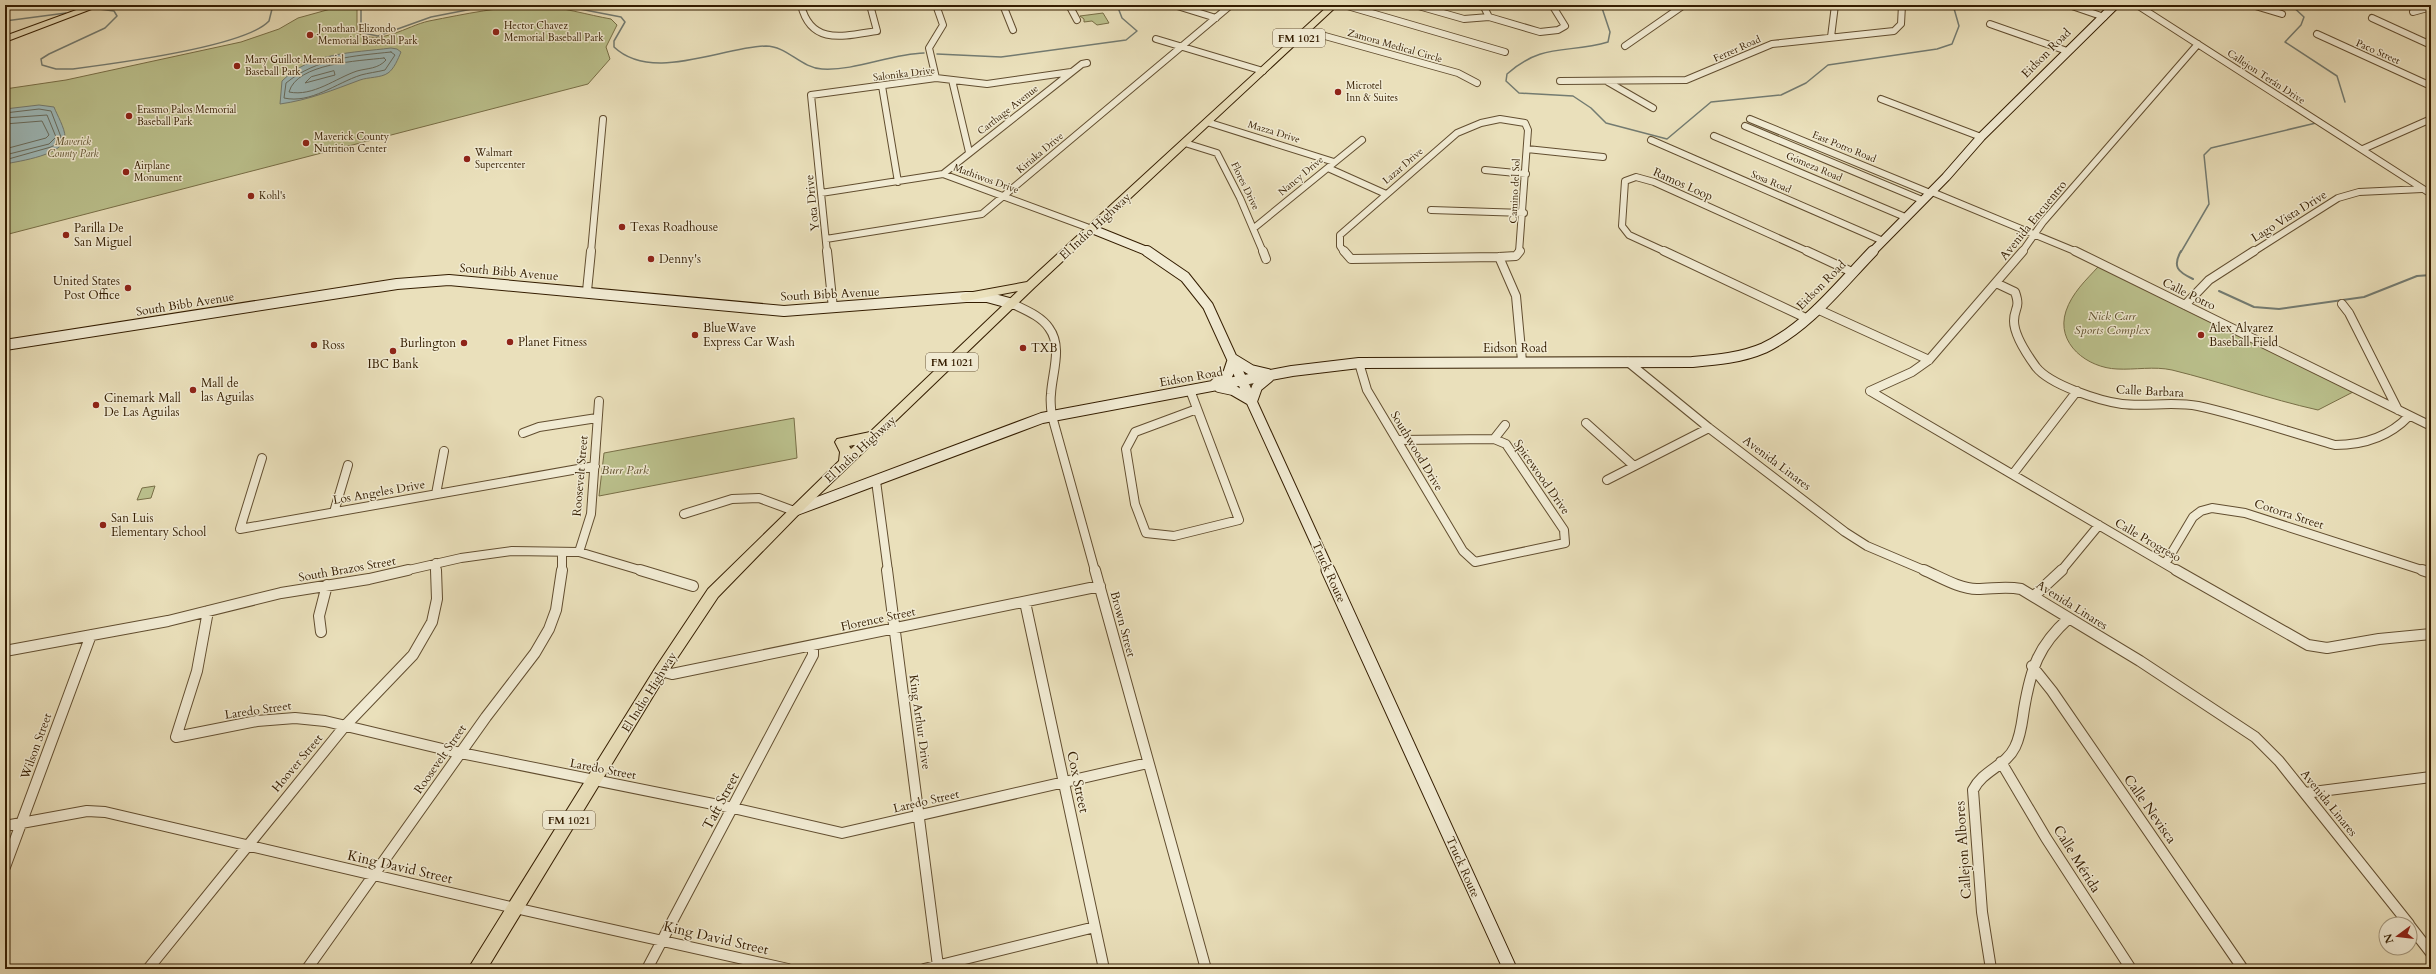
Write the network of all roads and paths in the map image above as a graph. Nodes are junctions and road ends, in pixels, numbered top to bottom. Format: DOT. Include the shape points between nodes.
graph roads {
  1 [pos="98,5"];
  2 [pos="801,5"];
  3 [pos="870,5"];
  4 [pos="936,5"];
  5 [pos="1003,5"];
  6 [pos="1069,5"];
  7 [pos="1174,5"];
  8 [pos="1231,5"];
  9 [pos="1334,5"];
  10 [pos="1344,5"];
  11 [pos="1415,5"];
  12 [pos="1483,5"];
  13 [pos="1552,5"];
  14 [pos="1667,5"];
  15 [pos="1684,5"];
  16 [pos="1835,5"];
  17 [pos="1902,5"];
  18 [pos="2069,5"];
  19 [pos="2115,5"];
  20 [pos="2137,5"];
  21 [pos="2252,5"];
  22 [pos="2429,8"];
  23 [pos="1678,9"];
  24 [pos="2413,12"];
  25 [pos="2282,14"];
  26 [pos="1489,17"];
  27 [pos="2104,17"];
  28 [pos="1216,18"];
  29 [pos="2372,18"];
  30 [pos="1077,20"];
  31 [pos="1990,24"];
  32 [pos="1013,30"];
  33 [pos="1307,31"];
  34 [pos="2317,34"];
  35 [pos="1831,36"];
  36 [pos="5,38"];
  37 [pos="1156,39"];
  38 [pos="2198,44"];
  39 [pos="2431,44"];
  40 [pos="1182,46"];
  41 [pos="1625,46"];
  42 [pos="2068,51"];
  43 [pos="1505,52"];
  44 [pos="1087,63"];
  45 [pos="1263,71"];
  46 [pos="1071,72"];
  47 [pos="936,78"];
  48 [pos="952,80"];
  49 [pos="1560,81"];
  50 [pos="1607,81"];
  51 [pos="1477,83"];
  52 [pos="882,86"];
  53 [pos="2431,86"];
  54 [pos="811,95"];
  55 [pos="1880,99"];
  56 [pos="1654,108"];
  57 [pos="1512,118"];
  58 [pos="603,119"];
  59 [pos="1750,119"];
  60 [pos="2431,119"];
  61 [pos="1207,122"];
  62 [pos="1745,126"];
  63 [pos="1714,136"];
  64 [pos="1981,138"];
  65 [pos="1362,140"];
  66 [pos="1651,140"];
  67 [pos="1186,143"];
  68 [pos="1527,149"];
  69 [pos="2363,149"];
  70 [pos="969,152"];
  71 [pos="1603,157"];
  72 [pos="1334,162"];
  73 [pos="1328,168"];
  74 [pos="1485,170"];
  75 [pos="943,174"];
  76 [pos="1526,174"];
  77 [pos="898,182"];
  78 [pos="2422,189"];
  79 [pos="821,193"];
  80 [pos="1386,194"];
  81 [pos="2431,194"];
  82 [pos="1928,195"];
  83 [pos="1004,196"];
  84 [pos="1431,210"];
  85 [pos="1524,213"];
  86 [pos="1905,217"];
  87 [pos="1254,228"];
  88 [pos="1092,229"];
  89 [pos="2034,234"];
  90 [pos="826,239"];
  91 [pos="1883,241"];
  92 [pos="1499,257"];
  93 [pos="1266,258"];
  94 [pos="1351,259"];
  95 [pos="1852,272"];
  96 [pos="1996,283"];
  97 [pos="1031,285"];
  98 [pos="587,291"];
  99 [pos="966,297"];
  100 [pos="1013,304"];
  101 [pos="2342,304"];
  102 [pos="2185,305"];
  103 [pos="833,308"];
  104 [pos="1817,309"];
  105 [pos="1806,318"];
  106 [pos="5,345"];
  107 [pos="1233,360"];
  108 [pos="1522,360"];
  109 [pos="1928,360"];
  110 [pos="1359,362"];
  111 [pos="1628,362"];
  112 [pos="1272,375"];
  113 [pos="1243,380"];
  114 [pos="1211,386"];
  115 [pos="1190,390"];
  116 [pos="1870,391"];
  117 [pos="2077,391"];
  118 [pos="599,401"];
  119 [pos="1252,401"];
  120 [pos="1197,409"];
  121 [pos="2398,410"];
  122 [pos="1052,416"];
  123 [pos="2409,416"];
  124 [pos="598,418"];
  125 [pos="1586,423"];
  126 [pos="1505,425"];
  127 [pos="2431,426"];
  128 [pos="1708,428"];
  129 [pos="522,433"];
  130 [pos="878,433"];
  131 [pos="1494,439"];
  132 [pos="1398,440"];
  133 [pos="444,450"];
  134 [pos="262,458"];
  135 [pos="845,464"];
  136 [pos="348,465"];
  137 [pos="595,466"];
  138 [pos="1634,466"];
  139 [pos="2013,474"];
  140 [pos="1607,480"];
  141 [pos="876,481"];
  142 [pos="436,494"];
  143 [pos="794,511"];
  144 [pos="334,512"];
  145 [pos="684,514"];
  146 [pos="2099,525"];
  147 [pos="1462,550"];
  148 [pos="562,552"];
  149 [pos="579,552"];
  150 [pos="436,563"];
  151 [pos="2165,564"];
  152 [pos="2431,573"];
  153 [pos="327,585"];
  154 [pos="693,586"];
  155 [pos="1100,586"];
  156 [pos="2034,596"];
  157 [pos="1025,602"];
  158 [pos="208,611"];
  159 [pos="2069,618"];
  160 [pos="895,628"];
  161 [pos="321,632"];
  162 [pos="2431,634"];
  163 [pos="91,635"];
  164 [pos="813,645"];
  165 [pos="5,651"];
  166 [pos="2032,666"];
  167 [pos="661,671"];
  168 [pos="344,727"];
  169 [pos="461,752"];
  170 [pos="2001,762"];
  171 [pos="1148,763"];
  172 [pos="2431,777"];
  173 [pos="594,780"];
  174 [pos="1064,783"];
  175 [pos="2305,793"];
  176 [pos="733,808"];
  177 [pos="920,816"];
  178 [pos="22,822"];
  179 [pos="5,826"];
  180 [pos="246,845"];
  181 [pos="5,867"];
  182 [pos="374,875"];
  183 [pos="515,908"];
  184 [pos="2402,916"];
  185 [pos="1095,927"];
  186 [pos="2418,936"];
  187 [pos="663,940"];
  188 [pos="2431,953"];
  189 [pos="938,966"];
  190 [pos="148,969"];
  191 [pos="307,969"];
  192 [pos="477,969"];
  193 [pos="647,969"];
  194 [pos="788,969"];
  195 [pos="924,969"];
  196 [pos="1104,969"];
  197 [pos="1206,969"];
  198 [pos="1510,969"];
  199 [pos="1991,969"];
  200 [pos="2131,969"];
  201 [pos="2243,969"];
  1 -- 36 [label="main road"];
  2 -- 3 [label="street" via="806,23 824,35 838,36 877,31"];
  4 -- 47 [label="street" via="943,25 929,48"];
  5 -- 32 [label="street"];
  6 -- 30 [label="street"];
  7 -- 28 [label="street"];
  8 -- 28 [label="street, Kiriaka Drive"];
  9 -- 33 [label="main road, El Indio Highway / FM 1021"];
  10 -- 43 [label="street"];
  11 -- 26 [label="street" via="1464,19"];
  12 -- 26 [label="street"];
  13 -- 26 [label="street" via="1565,26 1558,30 1540,32"];
  14 -- 23 [label="street"];
  15 -- 23 [label="street"];
  16 -- 35 [label="street"];
  17 -- 35 [label="street, Ferrer Road" via="1901,24 1894,31"];
  18 -- 27 [label="street"];
  19 -- 27 [label="street, Eidson Road"];
  20 -- 38 [label="street, Callejon Terán Drive"];
  21 -- 25 [label="street"];
  22 -- 24 [label="street"];
  23 -- 41 [label="street"];
  27 -- 42 [label="street, Eidson Road"];
  28 -- 40 [label="street, Kiriaka Drive"];
  29 -- 39 [label="street"];
  31 -- 42 [label="street"];
  33 -- 45 [label="main road, El Indio Highway / FM 1021"];
  33 -- 51 [label="street, Zamora Medical Circle" via="1458,73"];
  34 -- 53 [label="street, Paco Street"];
  35 -- 50 [label="street, Ferrer Road" via="1772,44 1686,80"];
  37 -- 40 [label="street"];
  38 -- 69 [label="street, Callejon Terán Drive"];
  38 -- 89 [label="street, Avenida Encuentro"];
  40 -- 45 [label="street"];
  40 -- 83 [label="street, Kiriaka Drive"];
  42 -- 64 [label="street, Eidson Road"];
  44 -- 46 [label="street, Carthage Avenue"];
  45 -- 61 [label="main road, El Indio Highway / FM 1021"];
  46 -- 48 [label="street, Salonika Drive" via="987,84"];
  46 -- 70 [label="street, Carthage Avenue"];
  47 -- 48 [label="street, Salonika Drive"];
  47 -- 52 [label="street, Salonika Drive"];
  48 -- 70 [label="street"];
  49 -- 50 [label="street, Ferrer Road"];
  50 -- 56 [label="street"];
  52 -- 54 [label="street, Salonika Drive"];
  52 -- 77 [label="street"];
  54 -- 79 [label="street, Yota Drive"];
  55 -- 64 [label="street"];
  57 -- 68 [label="street, Camino del Sol" via="1525,124 1528,130"];
  57 -- 80 [label="street, Lazar Drive" via="1466,128 1457,133"];
  58 -- 98 [label="street"];
  59 -- 82 [label="street, East Potro Road"];
  60 -- 69 [label="street"];
  61 -- 67 [label="main road, El Indio Highway / FM 1021"];
  61 -- 72 [label="street, Mazza Drive"];
  62 -- 82 [label="street"];
  63 -- 86 [label="street, Gómeza Road"];
  64 -- 82 [label="street, Eidson Road"];
  65 -- 72 [label="street, Nancy Drive"];
  66 -- 91 [label="street, Sosa Road"];
  67 -- 87 [label="street, Flores Drive" via="1217,154"];
  67 -- 88 [label="main road, El Indio Highway / FM 1021"];
  68 -- 71 [label="street"];
  68 -- 76 [label="street, Camino del Sol"];
  69 -- 78 [label="street, Callejon Terán Drive"];
  70 -- 75 [label="street, Carthage Avenue"];
  72 -- 73 [label="street, Nancy Drive"];
  73 -- 80 [label="street"];
  73 -- 87 [label="street, Nancy Drive"];
  74 -- 76 [label="street"];
  75 -- 77 [label="street, Mathiwos Drive"];
  75 -- 83 [label="street, Mathiwos Drive"];
  76 -- 85 [label="street, Camino del Sol"];
  77 -- 79 [label="street, Mathiwos Drive"];
  78 -- 81 [label="street, Callejon Terán Drive"];
  78 -- 102 [label="street, Lago Vista Drive" via="2359,192 2338,198 2209,280"];
  79 -- 90 [label="street, Yota Drive"];
  80 -- 94 [label="street, Lazar Drive" via="1340,235 1341,248"];
  82 -- 86 [label="street, Eidson Road"];
  82 -- 89 [label="street, Calle Potro"];
  83 -- 88 [label="street, Mathiwos Drive"];
  83 -- 90 [label="street, Kiriaka Drive" via="976,216"];
  84 -- 85 [label="street"];
  85 -- 92 [label="street, Camino del Sol" via="1520,251 1516,256"];
  86 -- 91 [label="street, Eidson Road"];
  87 -- 93 [label="street, Flores Drive"];
  88 -- 97 [label="main road, El Indio Highway / FM 1021"];
  88 -- 107 [label="street, Truck Route" via="1141,247 1168,261 1182,273 1208,306"];
  89 -- 96 [label="street, Avenida Encuentro"];
  89 -- 102 [label="street, Calle Potro" via="2093,259"];
  90 -- 103 [label="street, Yota Drive"];
  91 -- 95 [label="street, Eidson Road"];
  92 -- 94 [label="street, Camino del Sol"];
  92 -- 108 [label="street" via="1516,296"];
  95 -- 104 [label="street, Eidson Road"];
  95 -- 105 [label="street, Ramos Loop" via="1654,182 1636,177 1625,181 1622,226 1629,235"];
  96 -- 109 [label="street, Avenida Encuentro"];
  96 -- 117 [label="street, Calle Barbara" via="2015,292 2018,298 2014,320 2016,332 2037,368 2046,376"];
  97 -- 99 [label="main road"];
  97 -- 100 [label="main road, El Indio Highway / FM 1021"];
  98 -- 103 [label="street, South Bibb Avenue" via="765,310"];
  98 -- 106 [label="street, South Bibb Avenue" via="479,281 426,281"];
  99 -- 100 [label="street, South Bibb Avenue" via="987,297"];
  99 -- 103 [label="street, South Bibb Avenue"];
  100 -- 122 [label="street, Brown Street" via="1041,318 1053,332 1057,342 1057,357 1049,393"];
  100 -- 130 [label="main road, El Indio Highway / FM 1021"];
  101 -- 121 [label="street"];
  102 -- 121 [label="street, Calle Potro"];
  104 -- 105 [label="street, Eidson Road"];
  104 -- 109 [label="street"];
  105 -- 111 [label="street, Eidson Road" via="1774,343 1740,356 1692,362"];
  107 -- 112 [label="street" via="1251,370"];
  107 -- 113 [label="street, Truck Route"];
  107 -- 114 [label="street" via="1228,374"];
  108 -- 110 [label="street, Eidson Road"];
  108 -- 111 [label="street, Eidson Road"];
  109 -- 116 [label="street, Avenida Encuentro" via="1912,372"];
  110 -- 112 [label="street, Eidson Road"];
  110 -- 132 [label="street, Southwood Drive" via="1367,390"];
  111 -- 128 [label="street, Avenida Linares"];
  112 -- 113 [label="street, Eidson Road"];
  112 -- 119 [label="street" via="1257,387"];
  113 -- 114 [label="street, Eidson Road"];
  113 -- 119 [label="street, Truck Route"];
  114 -- 115 [label="street, Eidson Road"];
  114 -- 119 [label="street" via="1233,390"];
  115 -- 120 [label="street"];
  115 -- 122 [label="street, Eidson Road"];
  116 -- 139 [label="street, Calle Progreso"];
  117 -- 123 [label="street, Calle Barbara" via="2122,404 2172,403 2197,406 2335,445 2352,444 2387,433 2401,425"];
  117 -- 139 [label="street"];
  118 -- 124 [label="street, Roosevelt Street"];
  119 -- 198 [label="street, Truck Route"];
  120 -- 120 [label="street" via="1135,432 1126,449 1135,504 1146,533 1174,536 1239,520"];
  121 -- 123 [label="street, Calle Potro"];
  122 -- 141 [label="street, Eidson Road"];
  122 -- 155 [label="street, Brown Street"];
  123 -- 127 [label="street, Calle Potro"];
  124 -- 129 [label="street" via="540,427"];
  124 -- 137 [label="street, Roosevelt Street"];
  125 -- 138 [label="street"];
  126 -- 131 [label="street"];
  128 -- 138 [label="street"];
  128 -- 156 [label="street, Avenida Linares" via="1867,546 1957,584 1976,589 2006,586 2021,589"];
  130 -- 135 [label="main road, El Indio Highway / FM 1021"];
  130 -- 135 [label="main road" via="854,441 841,442 846,452"];
  131 -- 132 [label="street"];
  131 -- 147 [label="street, Spicewood Drive" via="1506,444 1564,534 1565,543 1475,562"];
  132 -- 147 [label="street, Southwood Drive"];
  133 -- 142 [label="street"];
  134 -- 144 [label="street, Los Angeles Drive" via="240,529"];
  135 -- 143 [label="main road, El Indio Highway / FM 1021"];
  136 -- 144 [label="street"];
  137 -- 142 [label="street, Los Angeles Drive"];
  137 -- 149 [label="street, Roosevelt Street" via="591,514"];
  138 -- 140 [label="street"];
  139 -- 146 [label="street, Calle Progreso"];
  141 -- 143 [label="street, Eidson Road"];
  141 -- 160 [label="street, King Arthur Drive"];
  142 -- 144 [label="street, Los Angeles Drive"];
  143 -- 145 [label="street" via="759,498 732,499"];
  143 -- 167 [label="main road, El Indio Highway / FM 1021" via="713,593"];
  146 -- 151 [label="street, Calle Progreso"];
  146 -- 156 [label="street" via="2065,567"];
  148 -- 149 [label="street, South Brazos Street"];
  148 -- 150 [label="street, South Brazos Street" via="512,551"];
  148 -- 169 [label="street, Roosevelt Street" via="563,570 557,610 540,646 521,675"];
  149 -- 154 [label="street, South Brazos Street"];
  150 -- 153 [label="street, South Brazos Street" via="369,579"];
  150 -- 168 [label="street, Hoover Street" via="437,599 432,622 413,655"];
  151 -- 152 [label="street, Cotorra Street" via="2191,518 2198,512 2220,508 2245,513"];
  151 -- 162 [label="street, Calle Progreso" via="2308,646 2327,648"];
  153 -- 158 [label="street, South Brazos Street" via="280,593"];
  153 -- 161 [label="street" via="319,616"];
  155 -- 157 [label="street, Florence Street"];
  155 -- 171 [label="street, Brown Street"];
  156 -- 159 [label="street, Avenida Linares"];
  157 -- 160 [label="street, Florence Street"];
  157 -- 174 [label="street, Cox Street"];
  158 -- 163 [label="street, South Brazos Street"];
  158 -- 168 [label="street, Laredo Street" via="197,671 176,737 257,721 295,718 325,721"];
  159 -- 166 [label="street, Callejon Albores" via="2047,640"];
  159 -- 175 [label="street, Avenida Linares" via="2245,729 2269,750"];
  160 -- 164 [label="street, Florence Street"];
  160 -- 177 [label="street, King Arthur Drive"];
  163 -- 165 [label="street, South Brazos Street"];
  163 -- 178 [label="street, Wilson Street"];
  164 -- 167 [label="street, Florence Street" via="672,674"];
  164 -- 176 [label="street, Taft Street" via="813,655"];
  166 -- 170 [label="street, Callejon Albores" via="2018,741 2009,757"];
  166 -- 201 [label="street, Calle Nevisca"];
  167 -- 173 [label="main road, El Indio Highway / FM 1021"];
  168 -- 169 [label="street, Laredo Street"];
  168 -- 180 [label="street, Hoover Street"];
  169 -- 173 [label="street, Laredo Street"];
  169 -- 182 [label="street, Roosevelt Street"];
  170 -- 199 [label="street, Callejon Albores" via="1977,780 1973,790 1982,912"];
  170 -- 200 [label="street, Calle Mérida" via="2046,838"];
  171 -- 174 [label="street, Laredo Street"];
  171 -- 197 [label="street, Brown Street"];
  172 -- 175 [label="street"];
  173 -- 176 [label="street, Laredo Street"];
  173 -- 183 [label="main road, El Indio Highway / FM 1021"];
  174 -- 177 [label="street, Laredo Street"];
  174 -- 185 [label="street, Cox Street"];
  175 -- 184 [label="street, Avenida Linares"];
  176 -- 177 [label="street, Laredo Street" via="842,833"];
  176 -- 187 [label="street, Taft Street"];
  177 -- 189 [label="street, King Arthur Drive"];
  178 -- 179 [label="street, King David Street"];
  178 -- 180 [label="street, King David Street" via="87,811 105,812"];
  178 -- 181 [label="street, Wilson Street"];
  180 -- 182 [label="street, King David Street"];
  180 -- 190 [label="street, Hoover Street"];
  182 -- 183 [label="street, King David Street"];
  182 -- 191 [label="street, Roosevelt Street"];
  183 -- 187 [label="street, King David Street"];
  183 -- 192 [label="main road, El Indio Highway / FM 1021"];
  185 -- 189 [label="street"];
  185 -- 196 [label="street, Cox Street"];
  186 -- 188 [label="street, Avenida Linares"];
  187 -- 193 [label="street, Taft Street"];
  187 -- 194 [label="street, King David Street"];
  189 -- 195 [label="street"];
}
